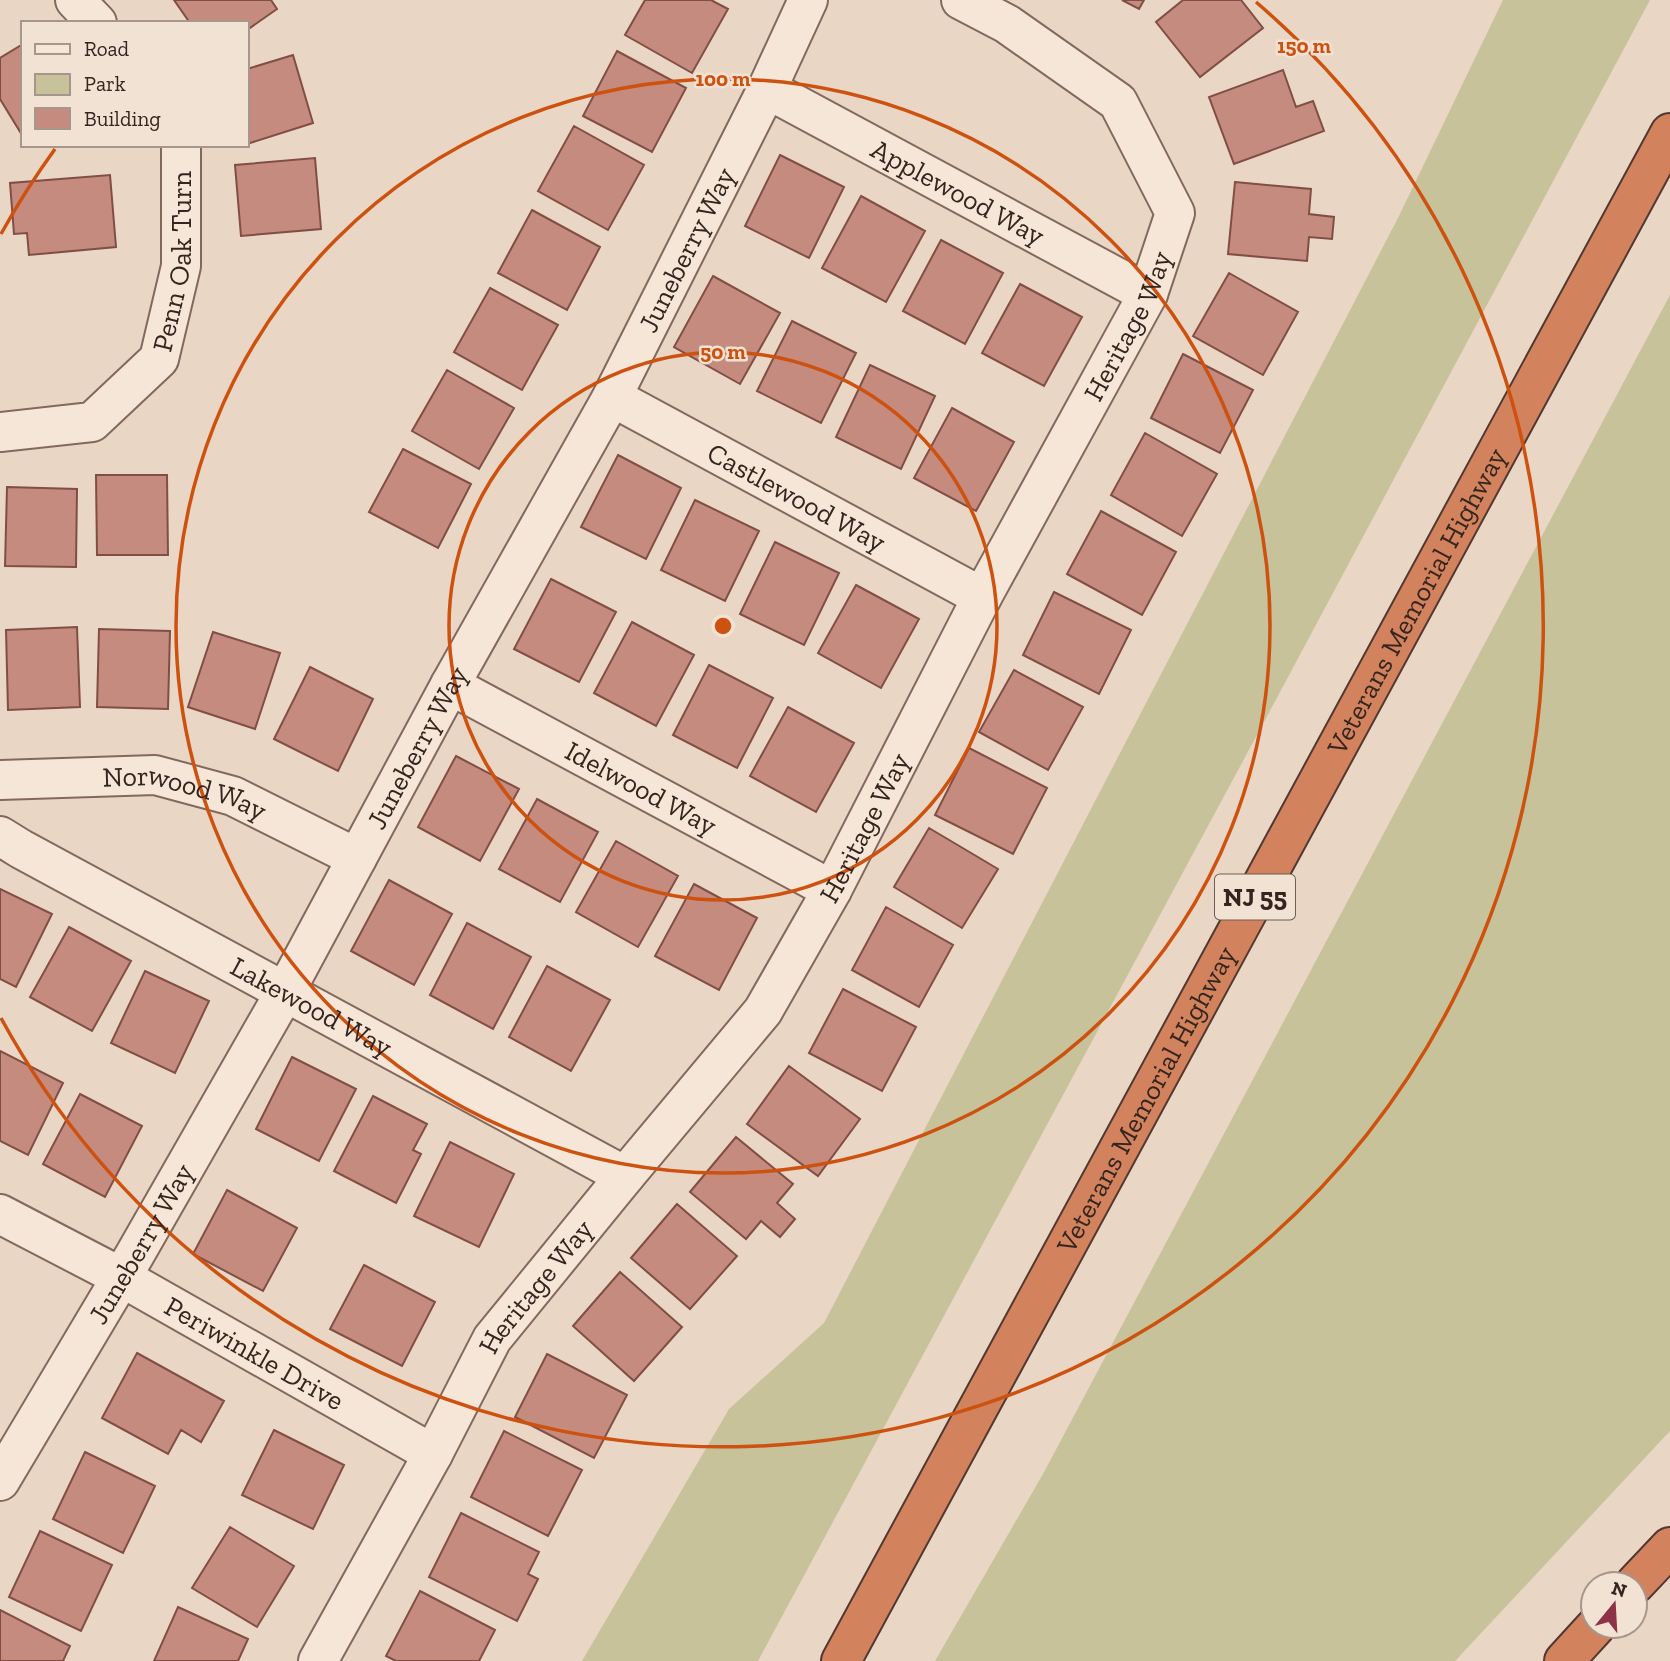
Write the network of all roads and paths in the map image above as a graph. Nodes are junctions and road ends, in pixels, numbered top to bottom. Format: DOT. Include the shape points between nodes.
graph roads {
  1 [pos="75,0"];
  2 [pos="808,0"];
  3 [pos="961,0"];
  4 [pos="95,21"];
  5 [pos="767,89"];
  6 [pos="1670,133"];
  7 [pos="181,147"];
  8 [pos="1149,294"];
  9 [pos="612,397"];
  10 [pos="0,432"];
  11 [pos="982,597"];
  12 [pos="450,685"];
  13 [pos="0,780"];
  14 [pos="0,836"];
  15 [pos="357,858"];
  16 [pos="832,890"];
  17 [pos="285,992"];
  18 [pos="625,1176"];
  19 [pos="0,1214"];
  20 [pos="121,1277"];
  21 [pos="433,1454"];
  22 [pos="2,1473"];
  23 [pos="1670,1547"];
  24 [pos="1648,1570"];
  25 [pos="1583,1640"];
  26 [pos="318,1661"];
  27 [pos="841,1661"];
  28 [pos="1564,1661"];
  1 -- 4 [label="street"];
  2 -- 5 [label="street, Juneberry Way"];
  3 -- 8 [label="street, Heritage Way" via="1007,24 1118,102 1175,213"];
  5 -- 8 [label="street, Applewood Way"];
  5 -- 9 [label="street, Juneberry Way"];
  6 -- 27 [label="highway, Veterans Memorial Highway / NJ 55"];
  7 -- 10 [label="street, Penn Oak Turn" via="181,266 159,359 92,422"];
  8 -- 11 [label="street, Heritage Way"];
  9 -- 11 [label="street, Castlewood Way"];
  9 -- 12 [label="street, Juneberry Way"];
  11 -- 16 [label="street, Heritage Way"];
  12 -- 15 [label="street, Juneberry Way"];
  12 -- 16 [label="street, Idelwood Way"];
  13 -- 15 [label="street, Norwood Way" via="155,775 233,796"];
  14 -- 17 [label="street, Lakewood Way"];
  15 -- 17 [label="street, Juneberry Way"];
  16 -- 18 [label="street, Heritage Way" via="763,1010"];
  17 -- 18 [label="street, Lakewood Way"];
  17 -- 20 [label="street, Juneberry Way"];
  18 -- 21 [label="street, Heritage Way" via="492,1339"];
  19 -- 20 [label="street, Periwinkle Drive"];
  20 -- 21 [label="street, Periwinkle Drive"];
  20 -- 22 [label="street, Juneberry Way"];
  21 -- 26 [label="street, Heritage Way"];
  23 -- 24 [label="highway"];
  25 -- 28 [label="highway"];
}
